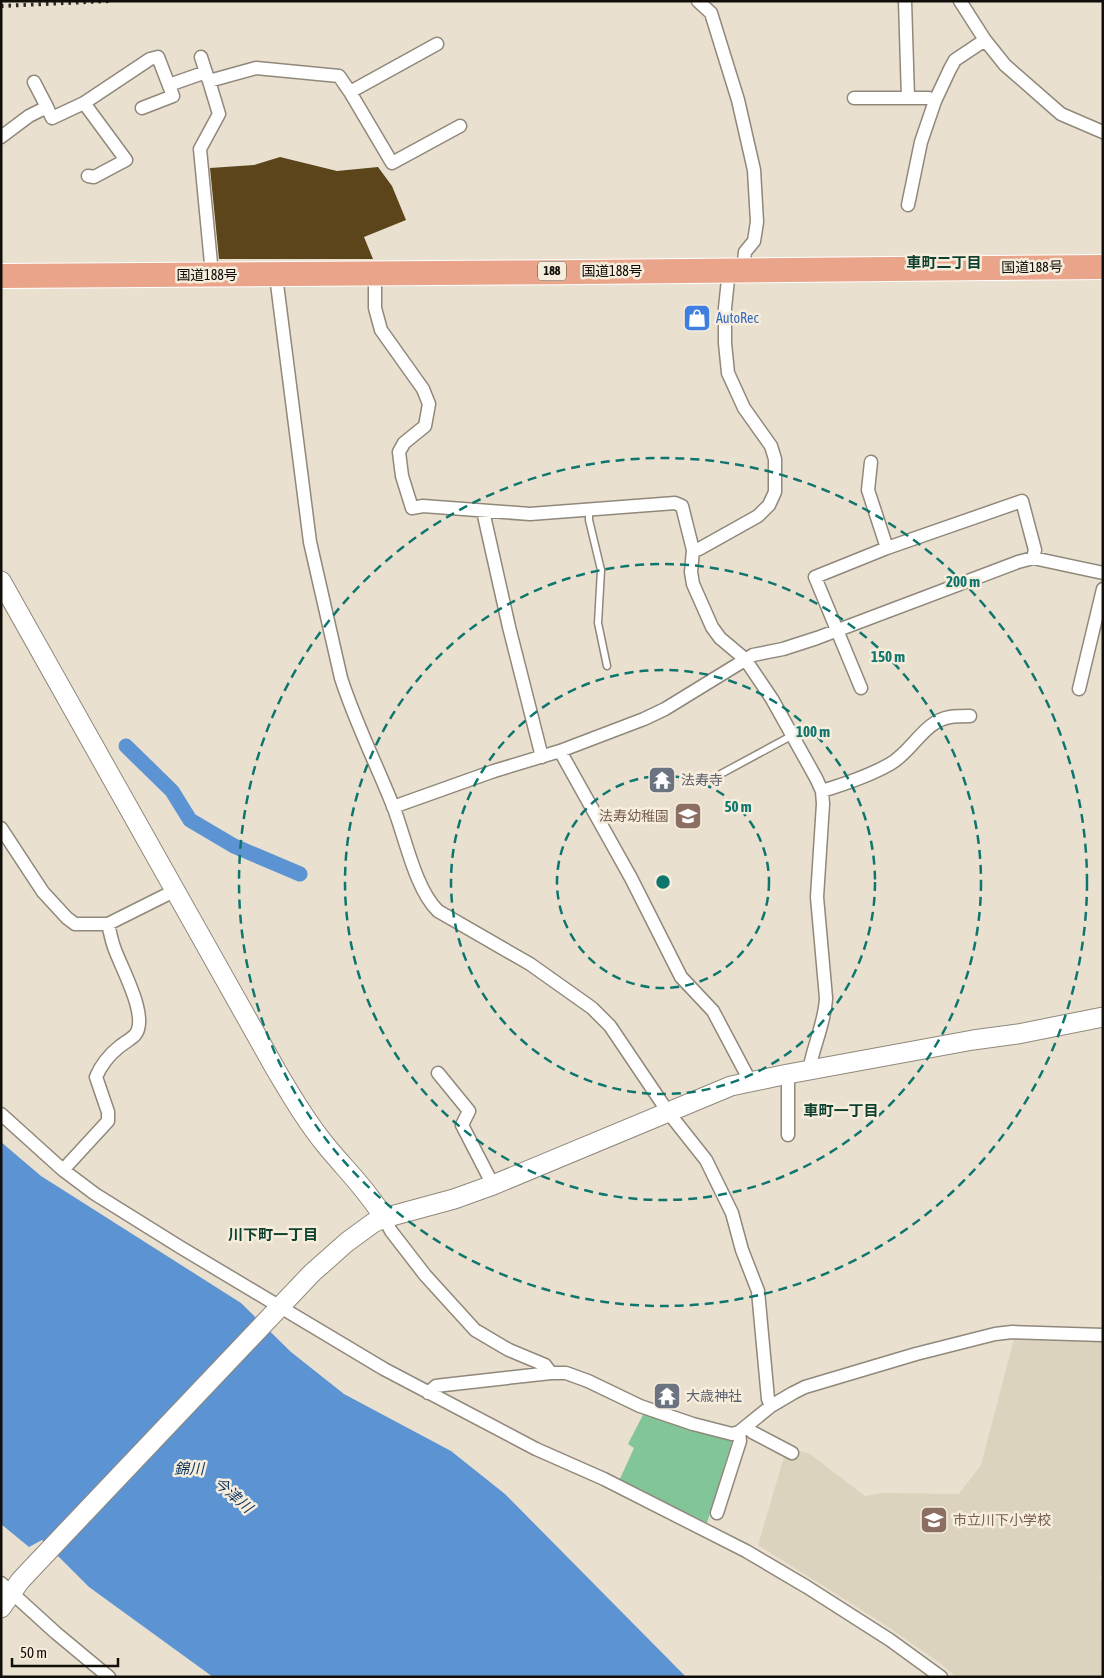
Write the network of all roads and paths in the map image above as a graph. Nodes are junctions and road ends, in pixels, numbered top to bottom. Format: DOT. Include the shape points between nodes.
graph roads {
  1 [pos="698,1"];
  2 [pos="906,1"];
  3 [pos="960,1"];
  4 [pos="985,40"];
  5 [pos="437,44"];
  6 [pos="201,57"];
  7 [pos="208,77"];
  8 [pos="34,82"];
  9 [pos="169,86"];
  10 [pos="350,92"];
  11 [pos="854,98"];
  12 [pos="908,98"];
  13 [pos="935,101"];
  14 [pos="84,103"];
  15 [pos="47,107"];
  16 [pos="142,108"];
  17 [pos="460,126"];
  18 [pos="1103,132"];
  19 [pos="1,136"];
  20 [pos="88,176"];
  21 [pos="908,205"];
  22 [pos="1103,267"];
  23 [pos="736,270"];
  24 [pos="212,274"];
  25 [pos="375,274"];
  26 [pos="1,276"];
  27 [pos="276,276"];
  28 [pos="871,462"];
  29 [pos="589,509"];
  30 [pos="483,511"];
  31 [pos="887,548"];
  32 [pos="693,550"];
  33 [pos="1033,558"];
  34 [pos="1103,572"];
  35 [pos="1,581"];
  36 [pos="1103,589"];
  37 [pos="838,630"];
  38 [pos="744,659"];
  39 [pos="607,666"];
  40 [pos="861,688"];
  41 [pos="1079,689"];
  42 [pos="970,716"];
  43 [pos="793,735"];
  44 [pos="560,750"];
  45 [pos="542,757"];
  46 [pos="717,776"];
  47 [pos="822,790"];
  48 [pos="393,807"];
  49 [pos="1,828"];
  50 [pos="174,891"];
  51 [pos="108,924"];
  52 [pos="1103,1017"];
  53 [pos="809,1071"];
  54 [pos="438,1073"];
  55 [pos="788,1074"];
  56 [pos="750,1081"];
  57 [pos="668,1112"];
  58 [pos="1,1114"];
  59 [pos="788,1135"];
  60 [pos="63,1170"];
  61 [pos="494,1185"];
  62 [pos="384,1218"];
  63 [pos="276,1311"];
  64 [pos="1103,1335"];
  65 [pos="551,1373"];
  66 [pos="428,1393"];
  67 [pos="772,1406"];
  68 [pos="743,1429"];
  69 [pos="792,1453"];
  70 [pos="718,1514"];
  71 [pos="7,1588"];
  72 [pos="1,1608"];
  73 [pos="109,1677"];
  74 [pos="941,1677"];
  1 -- 23 [label="street" via="711,13 738,100 754,170 757,222 754,241"];
  2 -- 12 [label="street"];
  3 -- 4 [label="street"];
  4 -- 13 [label="street" via="955,60"];
  4 -- 18 [label="street" via="1006,66 1061,114"];
  5 -- 10 [label="street"];
  6 -- 7 [label="street"];
  7 -- 9 [label="street"];
  7 -- 10 [label="street" via="256,68 339,76"];
  7 -- 24 [label="street" via="218,114 200,149"];
  8 -- 15 [label="street"];
  9 -- 14 [label="street" via="158,57 150,59"];
  9 -- 16 [label="street" via="172,96"];
  10 -- 17 [label="street" via="392,163"];
  11 -- 12 [label="street"];
  12 -- 13 [label="street"];
  13 -- 21 [label="street" via="921,142"];
  14 -- 15 [label="street" via="52,118"];
  14 -- 20 [label="street" via="126,160 94,177"];
  15 -- 19 [label="street"];
  22 -- 23 [label="highway, 国道188号 / 188"];
  23 -- 25 [label="highway, 国道188号 / 188"];
  23 -- 32 [label="street" via="725,308 728,373 744,408 771,446 775,459 775,492 769,505 758,516"];
  24 -- 26 [label="highway, 国道188号 / 188"];
  24 -- 27 [label="highway, 国道188号 / 188"];
  25 -- 27 [label="highway, 国道188号 / 188"];
  25 -- 30 [label="street" via="375,308 381,330 423,389 429,404 425,426 404,442 399,452 402,476 412,508 424,506"];
  27 -- 48 [label="street" via="312,551 347,698"];
  28 -- 31 [label="street" via="868,490"];
  29 -- 30 [label="street" via="530,514"];
  29 -- 32 [label="street" via="675,503 682,506"];
  29 -- 39 [label="lane" via="601,570 598,623"];
  30 -- 45 [label="street"];
  31 -- 33 [label="street" via="1022,501 1035,550"];
  31 -- 37 [label="street" via="815,577"];
  32 -- 38 [label="street" via="693,584 712,627"];
  33 -- 34 [label="street"];
  33 -- 37 [label="street"];
  35 -- 50 [label="street"];
  36 -- 41 [label="street"];
  37 -- 38 [label="street"];
  37 -- 40 [label="street"];
  38 -- 43 [label="street"];
  38 -- 44 [label="street" via="644,720"];
  42 -- 47 [label="street" via="949,717 937,722 891,764"];
  43 -- 46 [label="lane"];
  43 -- 47 [label="street"];
  44 -- 45 [label="street"];
  44 -- 56 [label="street" via="682,977 713,1011"];
  45 -- 48 [label="street"];
  47 -- 53 [label="street" via="817,897 826,998"];
  48 -- 57 [label="street" via="431,904 530,964 592,1008 610,1026"];
  49 -- 51 [label="street" via="43,892 67,918 76,924"];
  50 -- 51 [label="street"];
  50 -- 62 [label="street" via="305,1117 357,1179"];
  51 -- 60 [label="street" via="135,996 139,1024 136,1034 100,1067 96,1077 108,1121"];
  52 -- 53 [label="street"];
  53 -- 55 [label="street"];
  54 -- 61 [label="street" via="469,1111 462,1125"];
  55 -- 56 [label="street"];
  55 -- 59 [label="street"];
  56 -- 57 [label="street"];
  57 -- 61 [label="street"];
  57 -- 67 [label="street" via="706,1160 732,1213 758,1291 768,1399"];
  58 -- 60 [label="street"];
  60 -- 63 [label="street"];
  61 -- 62 [label="street"];
  62 -- 63 [label="street" via="347,1242"];
  62 -- 65 [label="street" via="425,1275 475,1330 509,1350 545,1364"];
  63 -- 66 [label="street"];
  63 -- 71 [label="street" via="34,1566"];
  64 -- 67 [label="street" via="995,1334 805,1387"];
  65 -- 66 [label="street" via="444,1384"];
  65 -- 68 [label="street" via="566,1373 640,1406 693,1424 732,1434"];
  66 -- 74 [label="street" via="746,1552 890,1640"];
  67 -- 68 [label="street"];
  68 -- 69 [label="street"];
  68 -- 70 [label="street"];
  71 -- 72 [label="street"];
  71 -- 73 [label="street"];
}
